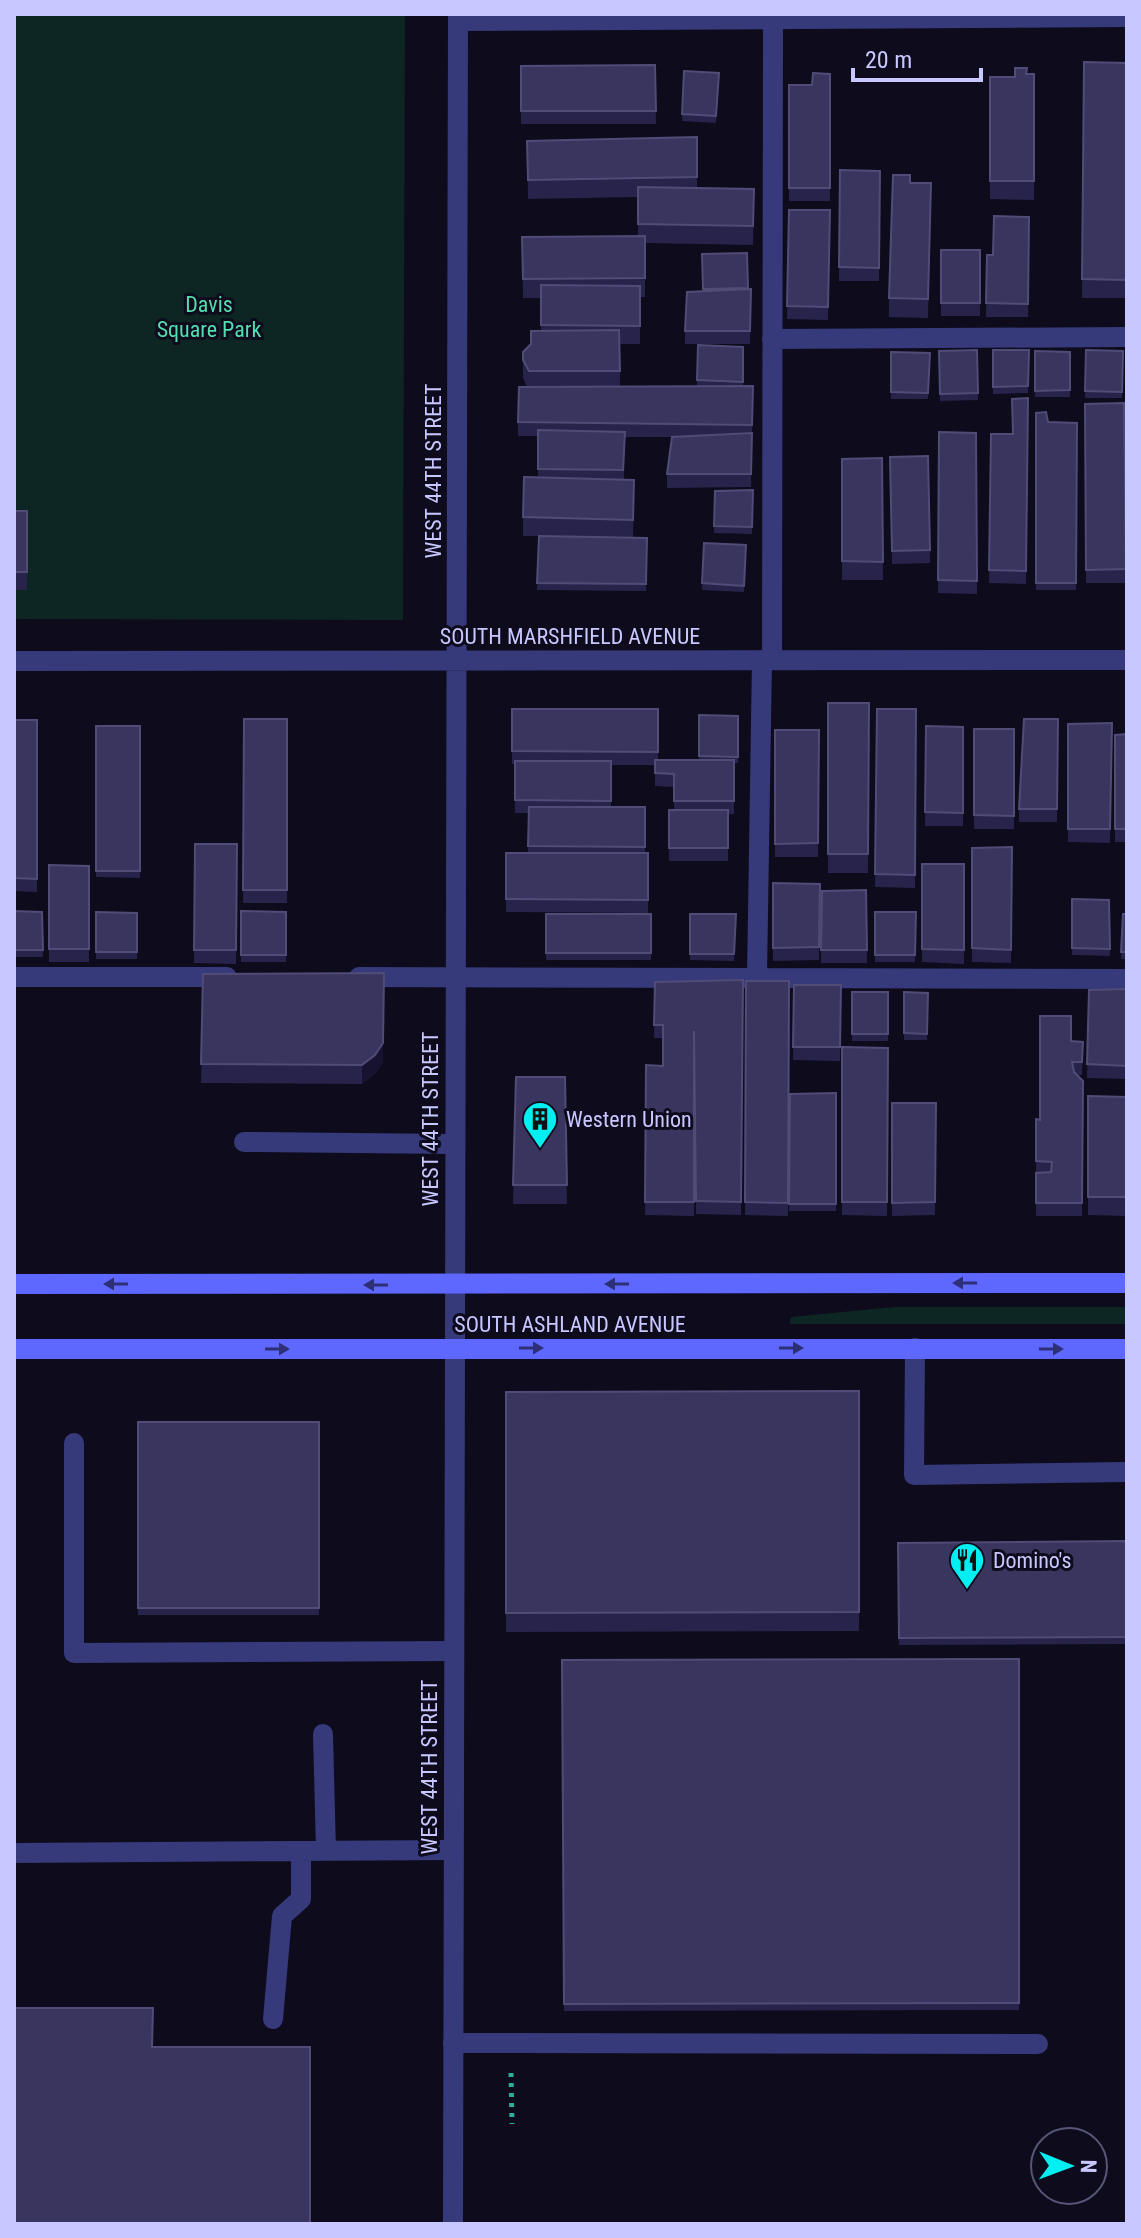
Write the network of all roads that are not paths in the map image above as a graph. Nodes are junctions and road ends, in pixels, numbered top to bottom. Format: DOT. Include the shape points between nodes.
graph roads {
  1 [pos="773,16"];
  2 [pos="1127,17"];
  3 [pos="458,18"];
  4 [pos="1127,337"];
  5 [pos="772,339"];
  6 [pos="456,660"];
  7 [pos="767,660"];
  8 [pos="1127,660"];
  9 [pos="14,661"];
  10 [pos="14,977"];
  11 [pos="244,977"];
  12 [pos="339,977"];
  13 [pos="455,977"];
  14 [pos="757,977"];
  15 [pos="1127,979"];
  16 [pos="244,1142"];
  17 [pos="454,1144"];
  18 [pos="1127,1283"];
  19 [pos="14,1284"];
  20 [pos="454,1284"];
  21 [pos="453,1348"];
  22 [pos="915,1348"];
  23 [pos="14,1349"];
  24 [pos="1127,1349"];
  25 [pos="74,1443"];
  26 [pos="1127,1472"];
  27 [pos="454,1651"];
  28 [pos="323,1734"];
  29 [pos="453,1850"];
  30 [pos="301,1851"];
  31 [pos="326,1851"];
  32 [pos="14,1853"];
  33 [pos="273,2019"];
  34 [pos="453,2043"];
  35 [pos="1038,2044"];
  36 [pos="453,2224"];
  1 -- 2 [label="street"];
  1 -- 3 [label="street"];
  1 -- 5 [label="street"];
  3 -- 6 [label="street, WEST 44TH STREET"];
  4 -- 5 [label="street"];
  5 -- 7 [label="street"];
  6 -- 7 [label="street, SOUTH MARSHFIELD AVENUE"];
  6 -- 9 [label="street, SOUTH MARSHFIELD AVENUE"];
  6 -- 13 [label="street, WEST 44TH STREET"];
  7 -- 8 [label="street, SOUTH MARSHFIELD AVENUE"];
  7 -- 14 [label="street"];
  10 -- 11 [label="street"];
  12 -- 13 [label="street"];
  13 -- 14 [label="street"];
  13 -- 17 [label="street, WEST 44TH STREET"];
  14 -- 15 [label="street"];
  16 -- 17 [label="street"];
  17 -- 20 [label="street, WEST 44TH STREET"];
  18 -- 20 [label="main road, SOUTH ASHLAND AVENUE, one-way"];
  20 -- 19 [label="main road, SOUTH ASHLAND AVENUE, one-way"];
  20 -- 21 [label="street, WEST 44TH STREET"];
  21 -- 22 [label="main road, SOUTH ASHLAND AVENUE, one-way"];
  23 -- 21 [label="main road, SOUTH ASHLAND AVENUE, one-way"];
  21 -- 27 [label="street, WEST 44TH STREET"];
  22 -- 24 [label="main road, SOUTH ASHLAND AVENUE, one-way"];
  22 -- 26 [label="street" via="914,1475"];
  25 -- 27 [label="street" via="74,1653"];
  27 -- 29 [label="street, WEST 44TH STREET"];
  28 -- 31 [label="street"];
  29 -- 31 [label="street"];
  29 -- 34 [label="street, WEST 44TH STREET"];
  30 -- 31 [label="street"];
  30 -- 32 [label="street"];
  30 -- 33 [label="street" via="301,1899 282,1916"];
  34 -- 35 [label="street"];
  34 -- 36 [label="street, WEST 44TH STREET"];
}
